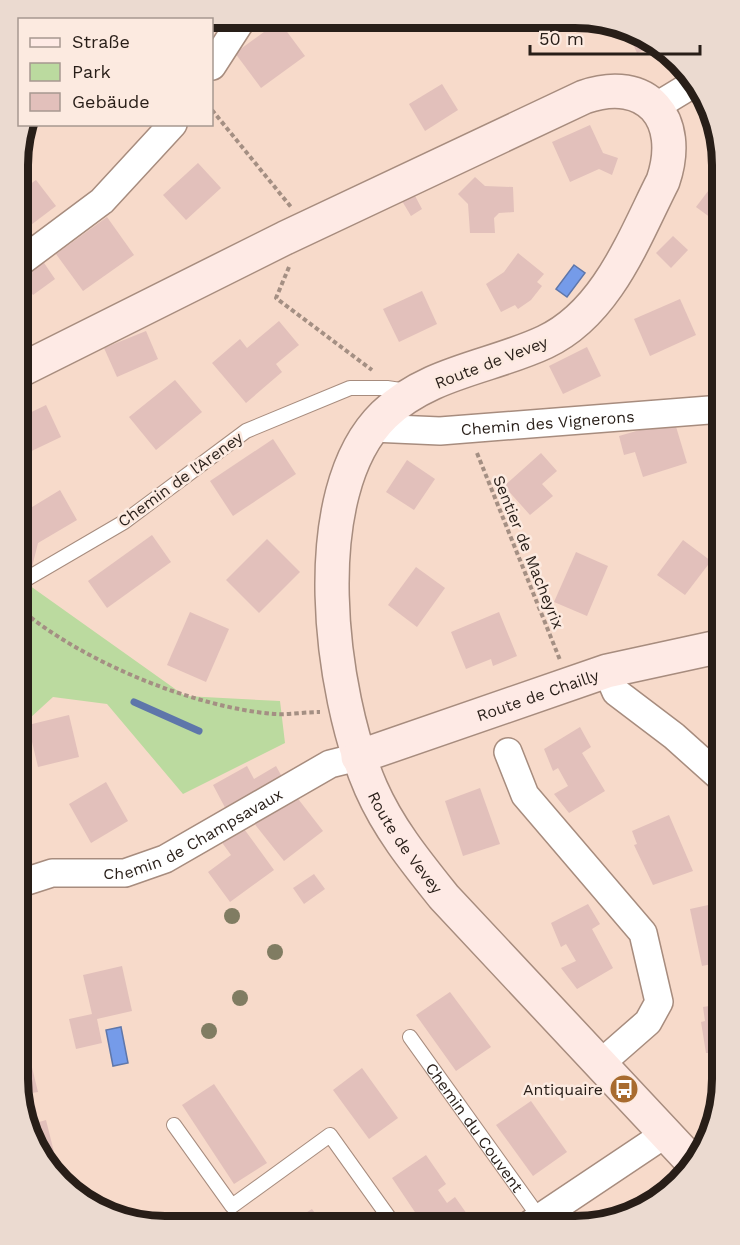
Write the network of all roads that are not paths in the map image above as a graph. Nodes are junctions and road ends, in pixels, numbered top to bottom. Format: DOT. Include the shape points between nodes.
graph roads {
  1 [pos="237,28"];
  2 [pos="213,64"];
  3 [pos="687,88"];
  4 [pos="655,107"];
  5 [pos="171,126"];
  6 [pos="28,256"];
  7 [pos="28,366"];
  8 [pos="405,391"];
  9 [pos="712,410"];
  10 [pos="372,428"];
  11 [pos="28,578"];
  12 [pos="711,648"];
  13 [pos="607,671"];
  14 [pos="508,752"];
  15 [pos="358,757"];
  16 [pos="711,769"];
  17 [pos="28,881"];
  18 [pos="410,1037"];
  19 [pos="600,1064"];
  20 [pos="174,1125"];
  21 [pos="665,1134"];
  22 [pos="687,1157"];
  23 [pos="388,1216"];
  24 [pos="528,1216"];
  25 [pos="541,1216"];
  1 -- 2 [label="street"];
  3 -- 4 [label="street"];
  4 -- 7 [label="street" via="628,91 615,89 584,97 285,238"];
  4 -- 8 [label="street, Route de Vevey" via="666,124 669,165 616,273 598,298 582,316 545,342"];
  5 -- 6 [label="street" via="102,201"];
  8 -- 10 [label="street, Route de Vevey"];
  8 -- 11 [label="lane, Chemin de l'Areney" via="350,388 246,431 124,522"];
  9 -- 10 [label="street, Chemin des Vignerons" via="440,431"];
  10 -- 15 [label="street, Route de Vevey" via="347,475 336,525 333,572 336,664"];
  12 -- 13 [label="street, Route de Chailly"];
  13 -- 15 [label="street, Route de Chailly"];
  13 -- 16 [label="street" via="616,692"];
  14 -- 19 [label="street" via="525,795 643,933 659,1002 648,1023"];
  15 -- 17 [label="street, Chemin de Champsavaux" via="330,764 165,859 125,873 52,873"];
  15 -- 19 [label="street, Route de Vevey" via="387,821 409,854 444,897"];
  18 -- 24 [label="lane, Chemin du Couvent"];
  19 -- 21 [label="street, Route de Vevey"];
  20 -- 23 [label="lane" via="232,1206 330,1135"];
  21 -- 22 [label="street, Route de Vevey"];
  21 -- 25 [label="street, Chemin du Couvent"];
}
